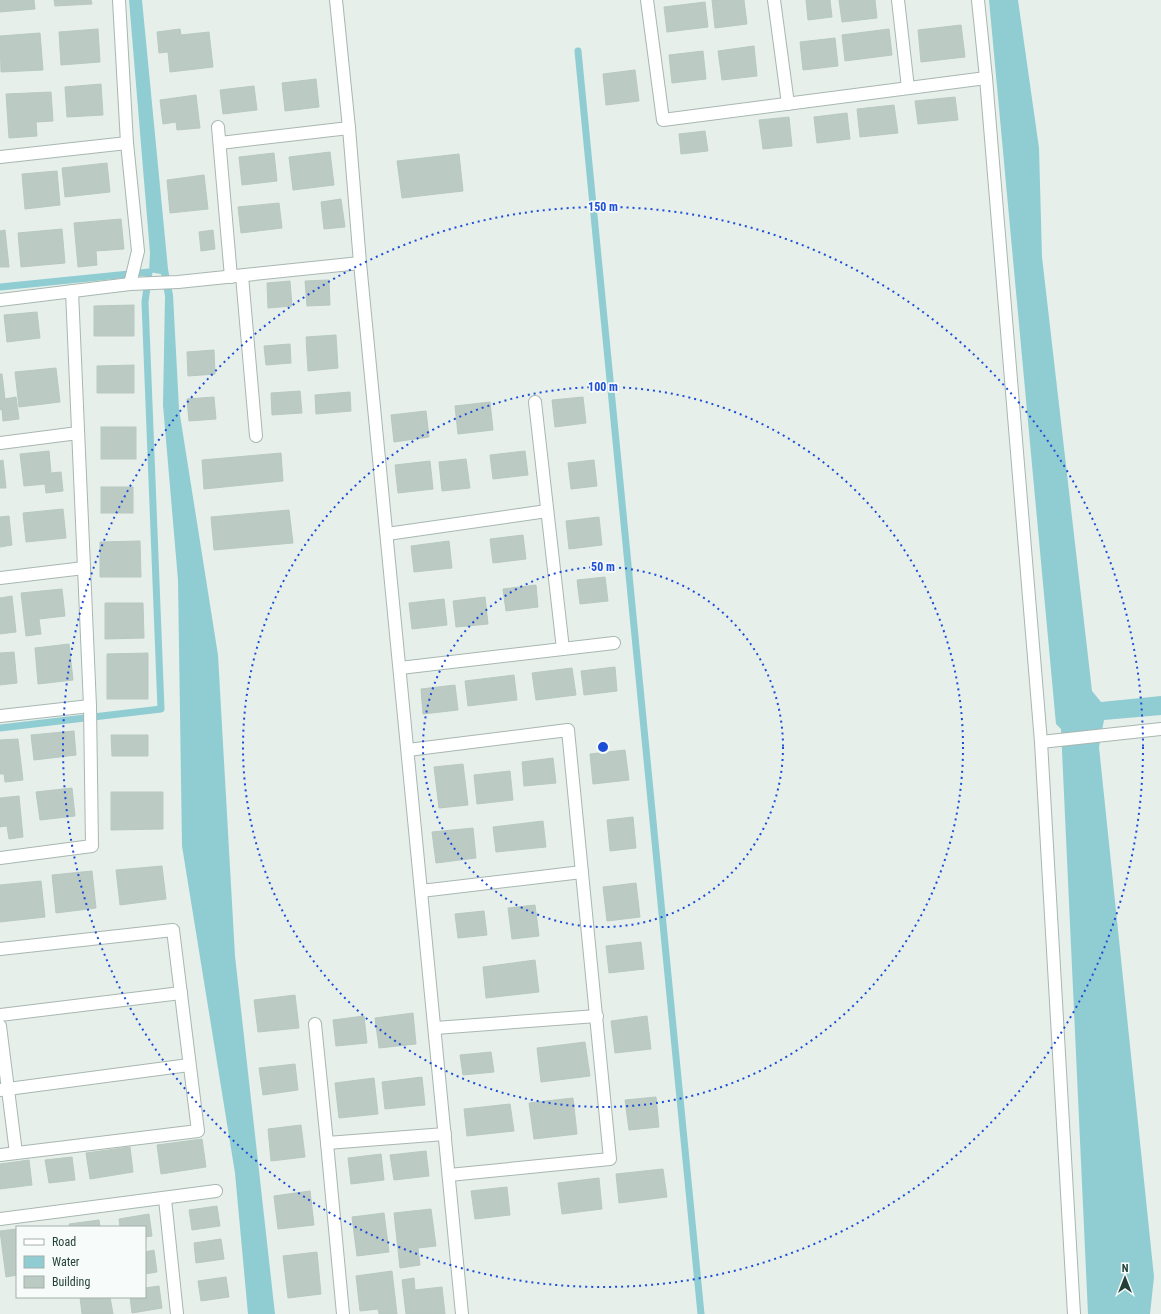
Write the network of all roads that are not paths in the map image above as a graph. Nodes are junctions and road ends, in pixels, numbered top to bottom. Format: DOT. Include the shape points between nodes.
graph roads {
  1 [pos="119,0"];
  2 [pos="336,0"];
  3 [pos="647,0"];
  4 [pos="774,0"];
  5 [pos="898,0"];
  6 [pos="978,0"];
  7 [pos="986,78"];
  8 [pos="908,88"];
  9 [pos="788,104"];
  10 [pos="218,127"];
  11 [pos="349,128"];
  12 [pos="127,143"];
  13 [pos="220,143"];
  14 [pos="0,158"];
  15 [pos="360,263"];
  16 [pos="236,276"];
  17 [pos="135,284"];
  18 [pos="72,291"];
  19 [pos="0,300"];
  20 [pos="535,402"];
  21 [pos="78,433"];
  22 [pos="256,436"];
  23 [pos="0,443"];
  24 [pos="547,511"];
  25 [pos="387,534"];
  26 [pos="84,568"];
  27 [pos="0,578"];
  28 [pos="614,643"];
  29 [pos="563,649"];
  30 [pos="400,668"];
  31 [pos="90,706"];
  32 [pos="0,716"];
  33 [pos="1161,729"];
  34 [pos="1042,742"];
  35 [pos="408,750"];
  36 [pos="0,858"];
  37 [pos="582,872"];
  38 [pos="421,892"];
  39 [pos="0,949"];
  40 [pos="181,993"];
  41 [pos="0,1015"];
  42 [pos="596,1016"];
  43 [pos="315,1024"];
  44 [pos="0,1026"];
  45 [pos="435,1028"];
  46 [pos="190,1065"];
  47 [pos="4,1090"];
  48 [pos="445,1134"];
  49 [pos="327,1143"];
  50 [pos="16,1153"];
  51 [pos="0,1155"];
  52 [pos="449,1175"];
  53 [pos="216,1191"];
  54 [pos="165,1199"];
  55 [pos="0,1219"];
  56 [pos="177,1314"];
  57 [pos="343,1314"];
  58 [pos="462,1314"];
  59 [pos="1074,1314"];
  1 -- 12 [label="street"];
  2 -- 11 [label="street"];
  3 -- 9 [label="street" via="663,120"];
  4 -- 9 [label="street"];
  5 -- 8 [label="street"];
  6 -- 7 [label="street"];
  7 -- 8 [label="street"];
  7 -- 34 [label="street"];
  8 -- 9 [label="street"];
  10 -- 13 [label="street"];
  11 -- 13 [label="street"];
  11 -- 15 [label="street"];
  12 -- 14 [label="street"];
  12 -- 17 [label="street" via="138,250 134,265"];
  13 -- 16 [label="street"];
  15 -- 16 [label="street"];
  15 -- 25 [label="street"];
  16 -- 17 [label="street"];
  16 -- 22 [label="street"];
  17 -- 18 [label="street"];
  18 -- 19 [label="street"];
  18 -- 21 [label="street"];
  20 -- 24 [label="street"];
  21 -- 23 [label="street"];
  21 -- 26 [label="street"];
  24 -- 25 [label="street"];
  24 -- 29 [label="street"];
  25 -- 30 [label="street"];
  26 -- 27 [label="street"];
  26 -- 31 [label="street"];
  28 -- 29 [label="street"];
  29 -- 30 [label="street"];
  30 -- 35 [label="street"];
  31 -- 32 [label="street"];
  31 -- 36 [label="street" via="92,846"];
  33 -- 34 [label="street"];
  34 -- 59 [label="street"];
  35 -- 37 [label="street" via="568,730"];
  35 -- 38 [label="street"];
  37 -- 38 [label="street"];
  37 -- 42 [label="street"];
  38 -- 45 [label="street"];
  39 -- 40 [label="street" via="173,930"];
  40 -- 41 [label="street"];
  40 -- 46 [label="street"];
  42 -- 45 [label="street"];
  42 -- 52 [label="street" via="610,1159"];
  43 -- 49 [label="street"];
  44 -- 47 [label="street"];
  45 -- 48 [label="street"];
  46 -- 47 [label="street"];
  46 -- 50 [label="street" via="198,1132"];
  47 -- 50 [label="street"];
  48 -- 49 [label="street"];
  48 -- 52 [label="street"];
  49 -- 57 [label="street"];
  50 -- 51 [label="street"];
  52 -- 58 [label="street"];
  53 -- 54 [label="street"];
  54 -- 55 [label="street"];
  54 -- 56 [label="street"];
}
